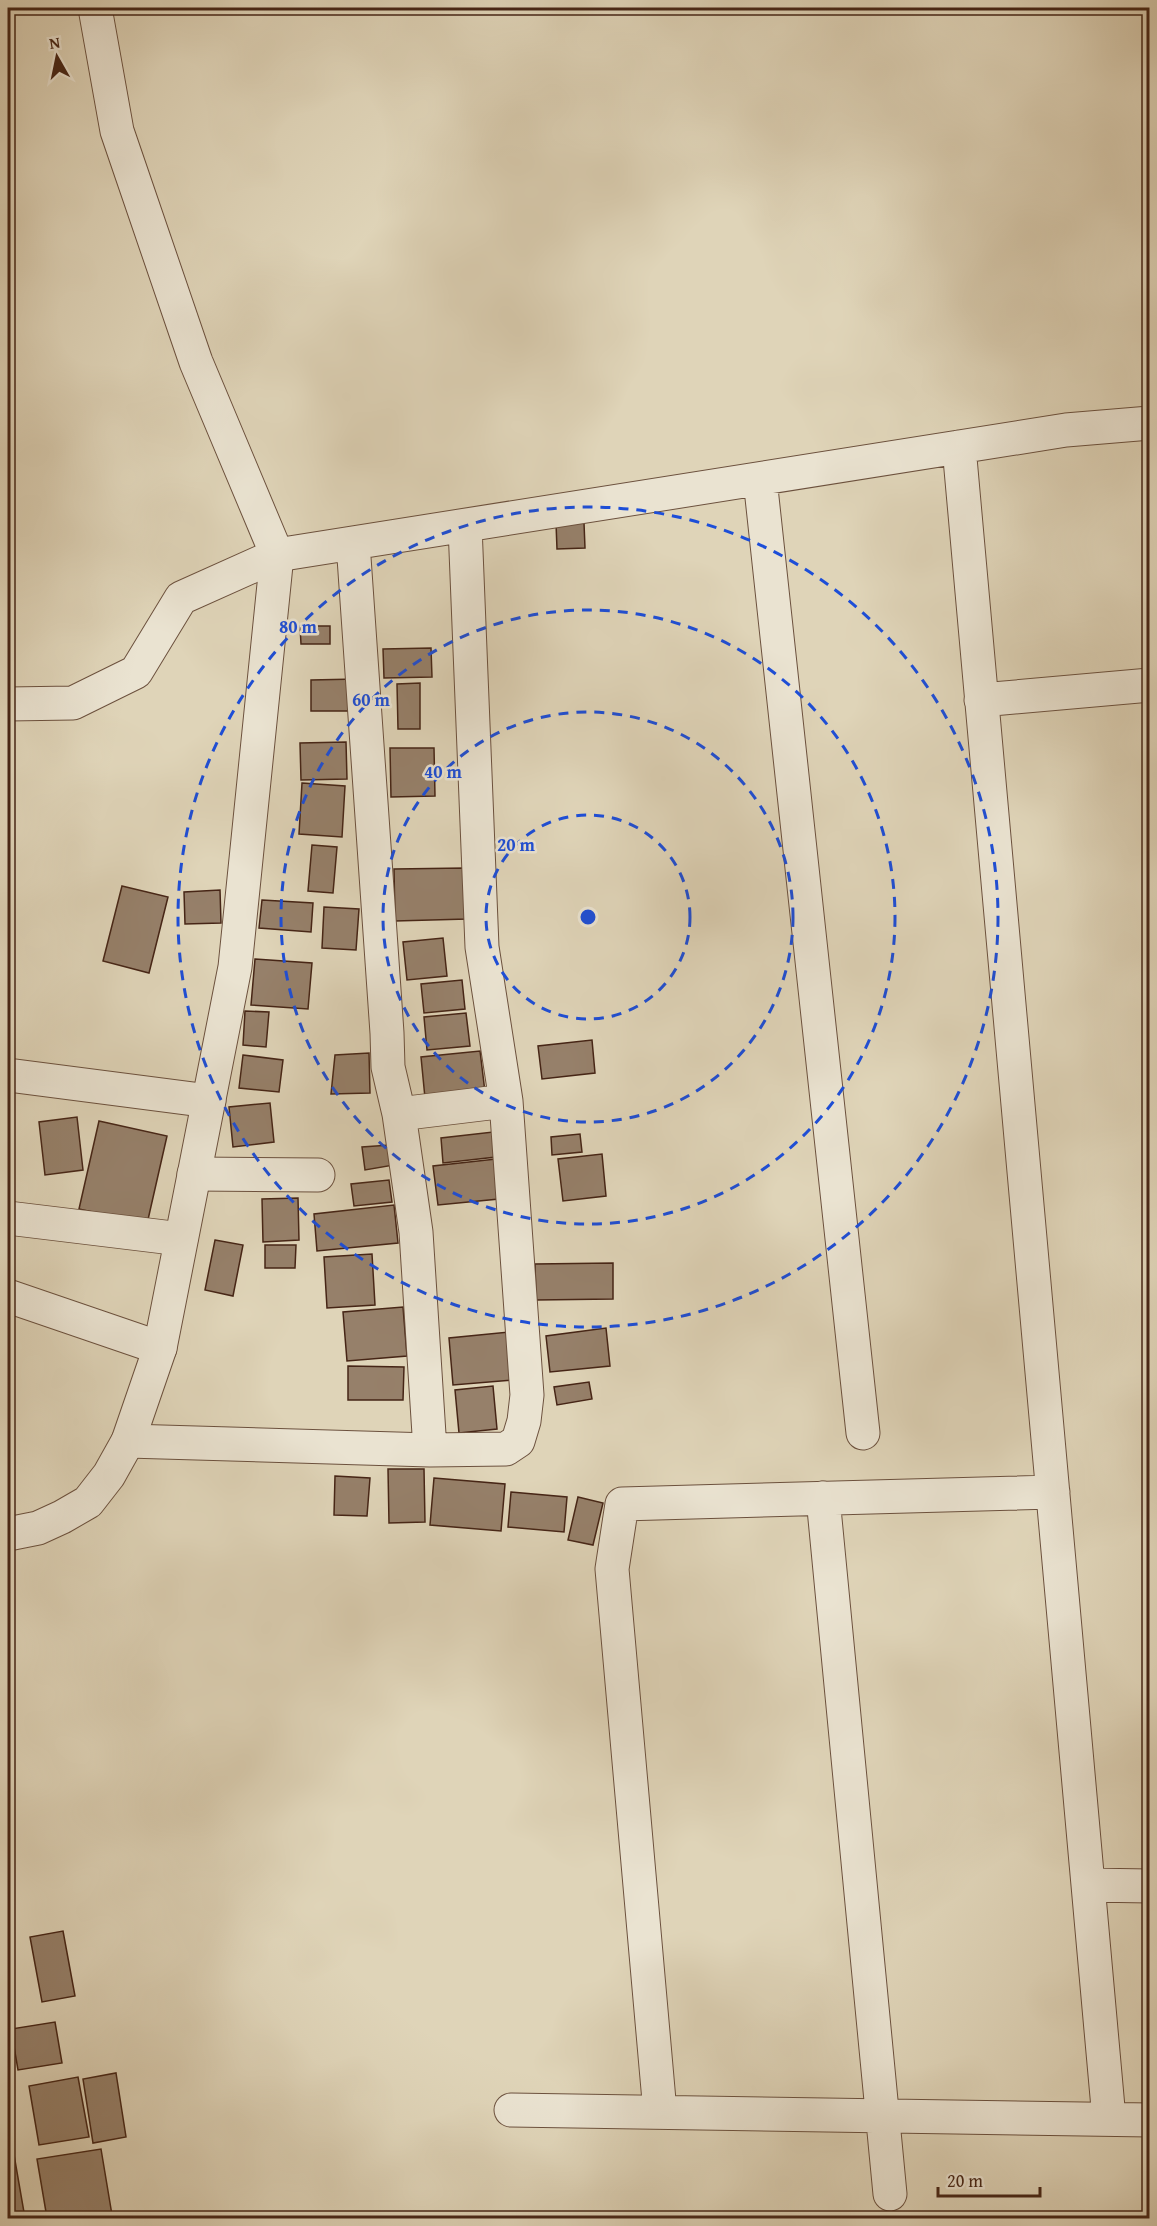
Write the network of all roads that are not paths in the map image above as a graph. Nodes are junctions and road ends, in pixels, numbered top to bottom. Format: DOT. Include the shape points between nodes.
graph roads {
  1 [pos="95,8"];
  2 [pos="1149,423"];
  3 [pos="958,447"];
  4 [pos="760,479"];
  5 [pos="465,526"];
  6 [pos="353,543"];
  7 [pos="277,555"];
  8 [pos="1149,685"];
  9 [pos="981,700"];
  10 [pos="8,704"];
  11 [pos="8,1075"];
  12 [pos="209,1101"];
  13 [pos="506,1101"];
  14 [pos="399,1114"];
  15 [pos="194,1174"];
  16 [pos="318,1175"];
  17 [pos="8,1218"];
  18 [pos="181,1239"];
  19 [pos="8,1296"];
  20 [pos="160,1348"];
  21 [pos="863,1433"];
  22 [pos="128,1441"];
  23 [pos="430,1450"];
  24 [pos="1053,1492"];
  25 [pos="824,1498"];
  26 [pos="8,1534"];
  27 [pos="1088,1885"];
  28 [pos="1149,1886"];
  29 [pos="511,2110"];
  30 [pos="660,2112"];
  31 [pos="882,2116"];
  32 [pos="1109,2119"];
  33 [pos="1149,2120"];
  34 [pos="890,2194"];
  1 -- 7 [label="street" via="117,131 196,362"];
  2 -- 3 [label="street" via="1066,430"];
  3 -- 4 [label="street"];
  3 -- 9 [label="street"];
  4 -- 5 [label="street"];
  4 -- 21 [label="street"];
  5 -- 6 [label="street"];
  5 -- 13 [label="street" via="482,947"];
  6 -- 7 [label="street"];
  6 -- 14 [label="street" via="388,1066"];
  7 -- 10 [label="street" via="181,598 136,672 73,704"];
  7 -- 12 [label="street" via="235,967"];
  8 -- 9 [label="street"];
  9 -- 24 [label="street"];
  11 -- 12 [label="street"];
  12 -- 15 [label="street"];
  13 -- 14 [label="street"];
  13 -- 23 [label="street" via="527,1395 524,1420 518,1441 506,1449"];
  14 -- 23 [label="street" via="416,1232"];
  15 -- 16 [label="street"];
  15 -- 18 [label="street"];
  17 -- 18 [label="street"];
  18 -- 20 [label="street"];
  19 -- 20 [label="street"];
  20 -- 22 [label="street"];
  22 -- 23 [label="street"];
  22 -- 26 [label="street" via="88,1502 38,1528"];
  24 -- 25 [label="street"];
  24 -- 27 [label="street"];
  25 -- 30 [label="street" via="622,1504 612,1569"];
  25 -- 31 [label="street"];
  27 -- 28 [label="street"];
  27 -- 32 [label="street"];
  29 -- 30 [label="street"];
  30 -- 31 [label="street"];
  31 -- 32 [label="street"];
  31 -- 34 [label="street"];
  32 -- 33 [label="street"];
}
